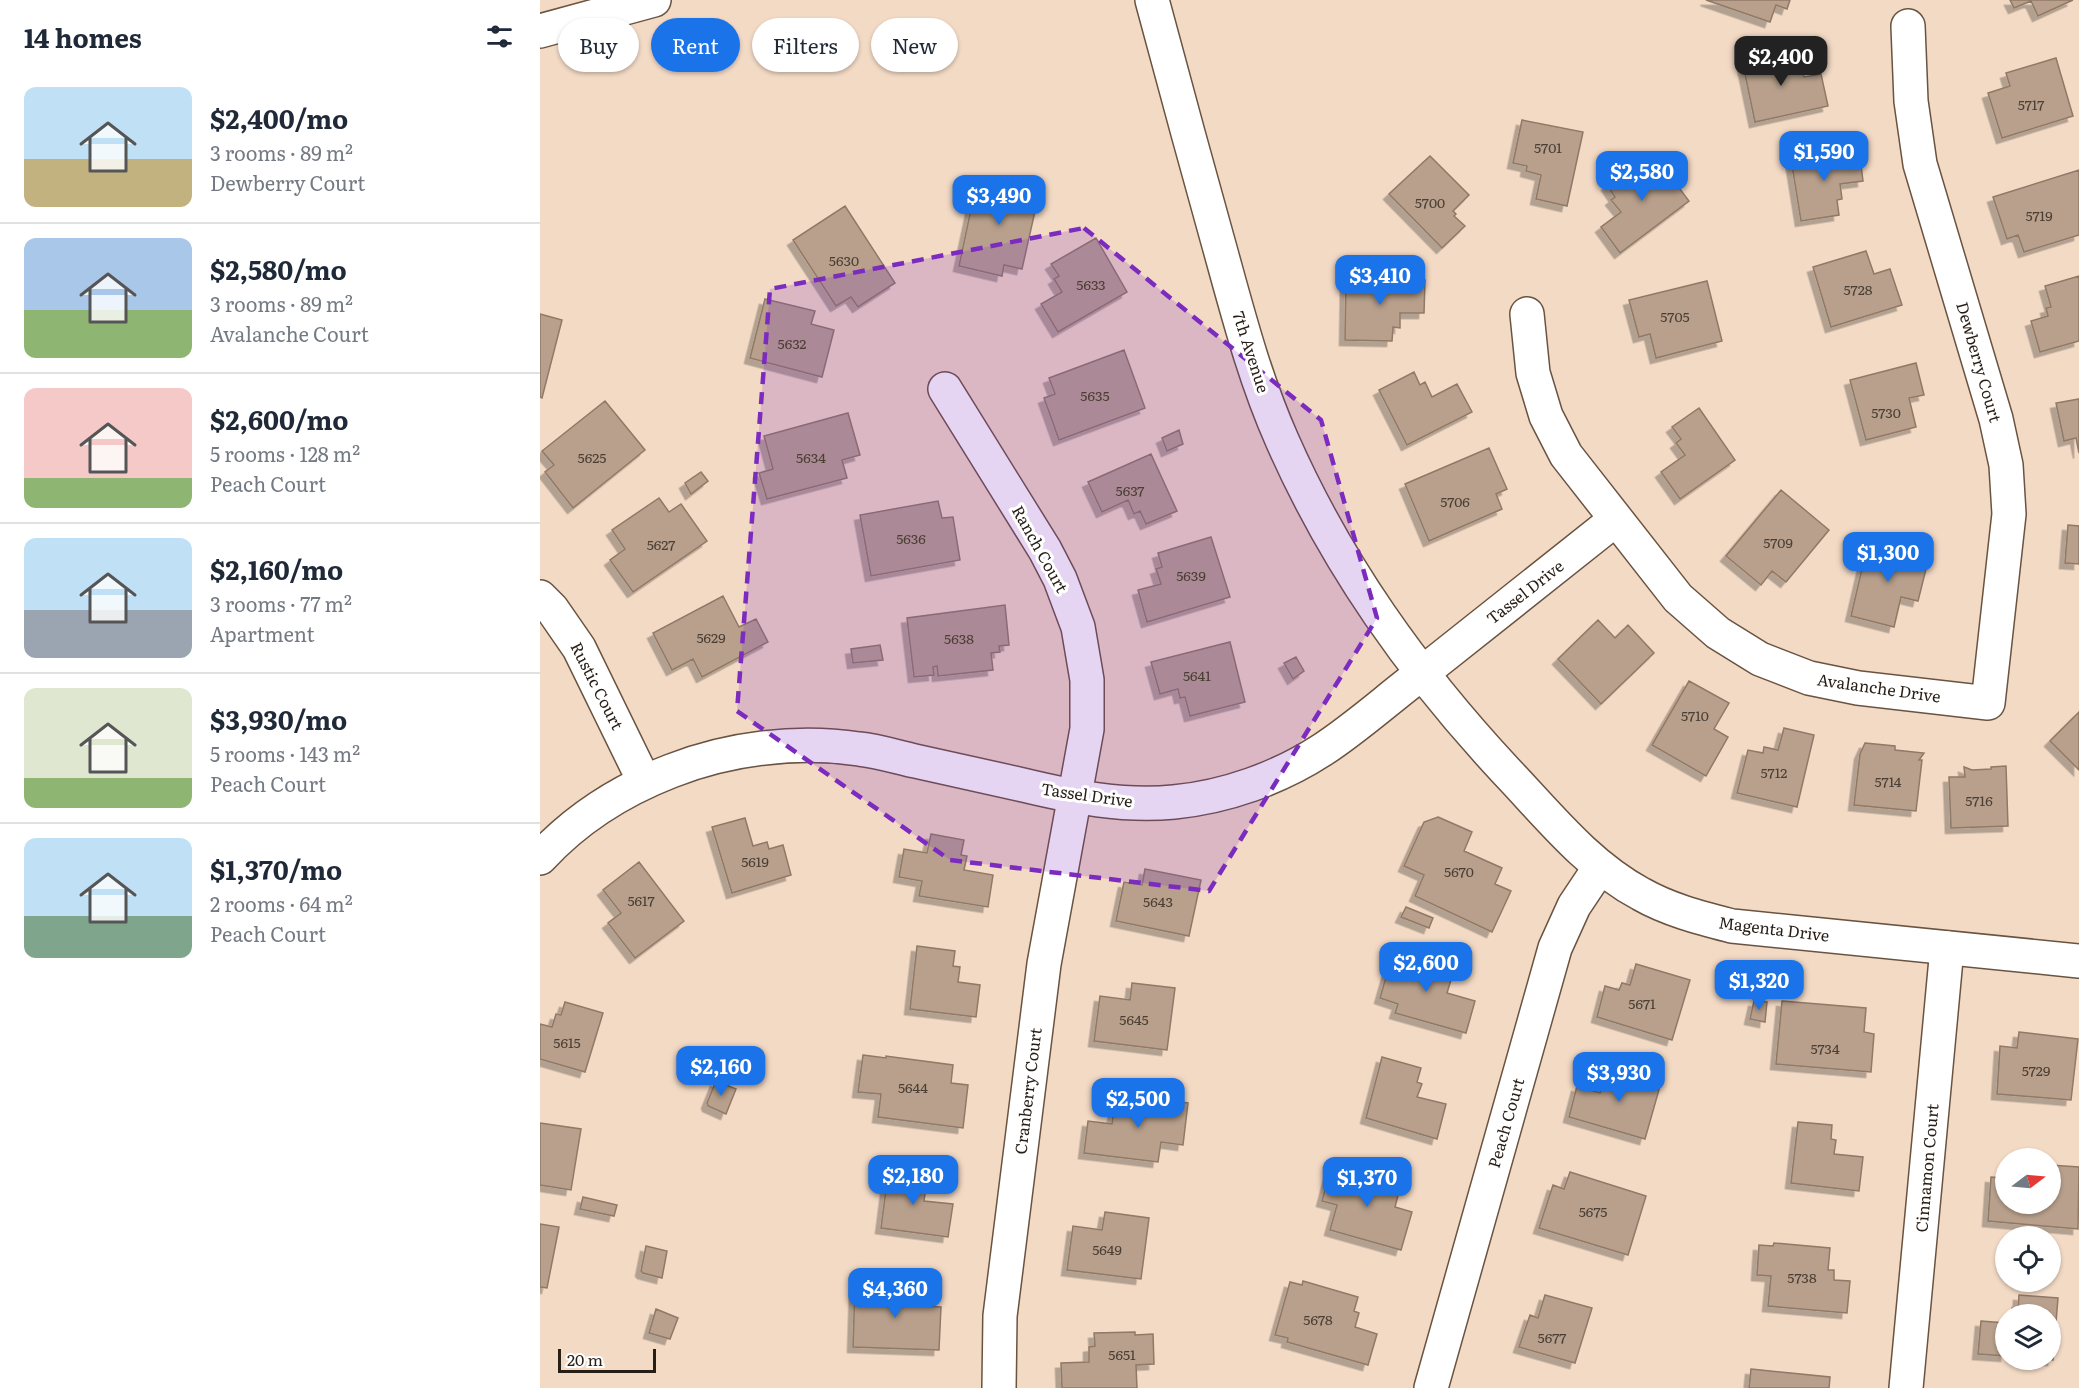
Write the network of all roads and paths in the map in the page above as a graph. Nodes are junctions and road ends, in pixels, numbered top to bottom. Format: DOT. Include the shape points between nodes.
graph roads {
  1 [pos="654,0"];
  2 [pos="1152,0"];
  3 [pos="1908,26"];
  4 [pos="540,31"];
  5 [pos="1527,314"];
  6 [pos="945,389"];
  7 [pos="1615,520"];
  8 [pos="540,597"];
  9 [pos="1421,674"];
  10 [pos="1988,703"];
  11 [pos="645,782"];
  12 [pos="1076,797"];
  13 [pos="540,858"];
  14 [pos="1600,867"];
  15 [pos="1947,948"];
  16 [pos="2079,961"];
  17 [pos="999,1388"];
  18 [pos="1431,1388"];
  19 [pos="1906,1388"];
  1 -- 4 [label="street"];
  2 -- 9 [label="street, 7th Avenue" via="1247,348 1281,439 1324,526 1368,600"];
  3 -- 10 [label="street, Dewberry Court" via="1911,101 1920,164 1996,419 2006,465 2009,514"];
  5 -- 7 [label="street, Avalanche Drive" via="1533,373 1546,416 1566,455"];
  6 -- 12 [label="street, Ranch Court" via="1044,550 1078,627 1087,680 1087,729"];
  7 -- 9 [label="street, Tassel Drive"];
  7 -- 10 [label="street, Avalanche Drive" via="1678,598 1718,633 1760,659 1809,678 1858,688"];
  8 -- 11 [label="street, Rustic Court" via="579,648"];
  9 -- 12 [label="street, Tassel Drive" via="1323,749 1276,775 1224,793 1175,802 1122,803"];
  9 -- 14 [label="street, Magenta Drive" via="1474,736"];
  11 -- 12 [label="street, Tassel Drive" via="694,762 747,749 803,745 859,749"];
  11 -- 13 [label="street, Tassel Drive" via="598,808"];
  12 -- 17 [label="street, Cranberry Court" via="1044,964 1000,1316"];
  14 -- 15 [label="street, Magenta Drive" via="1640,894 1684,914 1732,927"];
  14 -- 18 [label="street, Peach Court" via="1574,906 1555,948"];
  15 -- 16 [label="street, Magenta Drive"];
  15 -- 19 [label="street, Cinnamon Court"];
}
